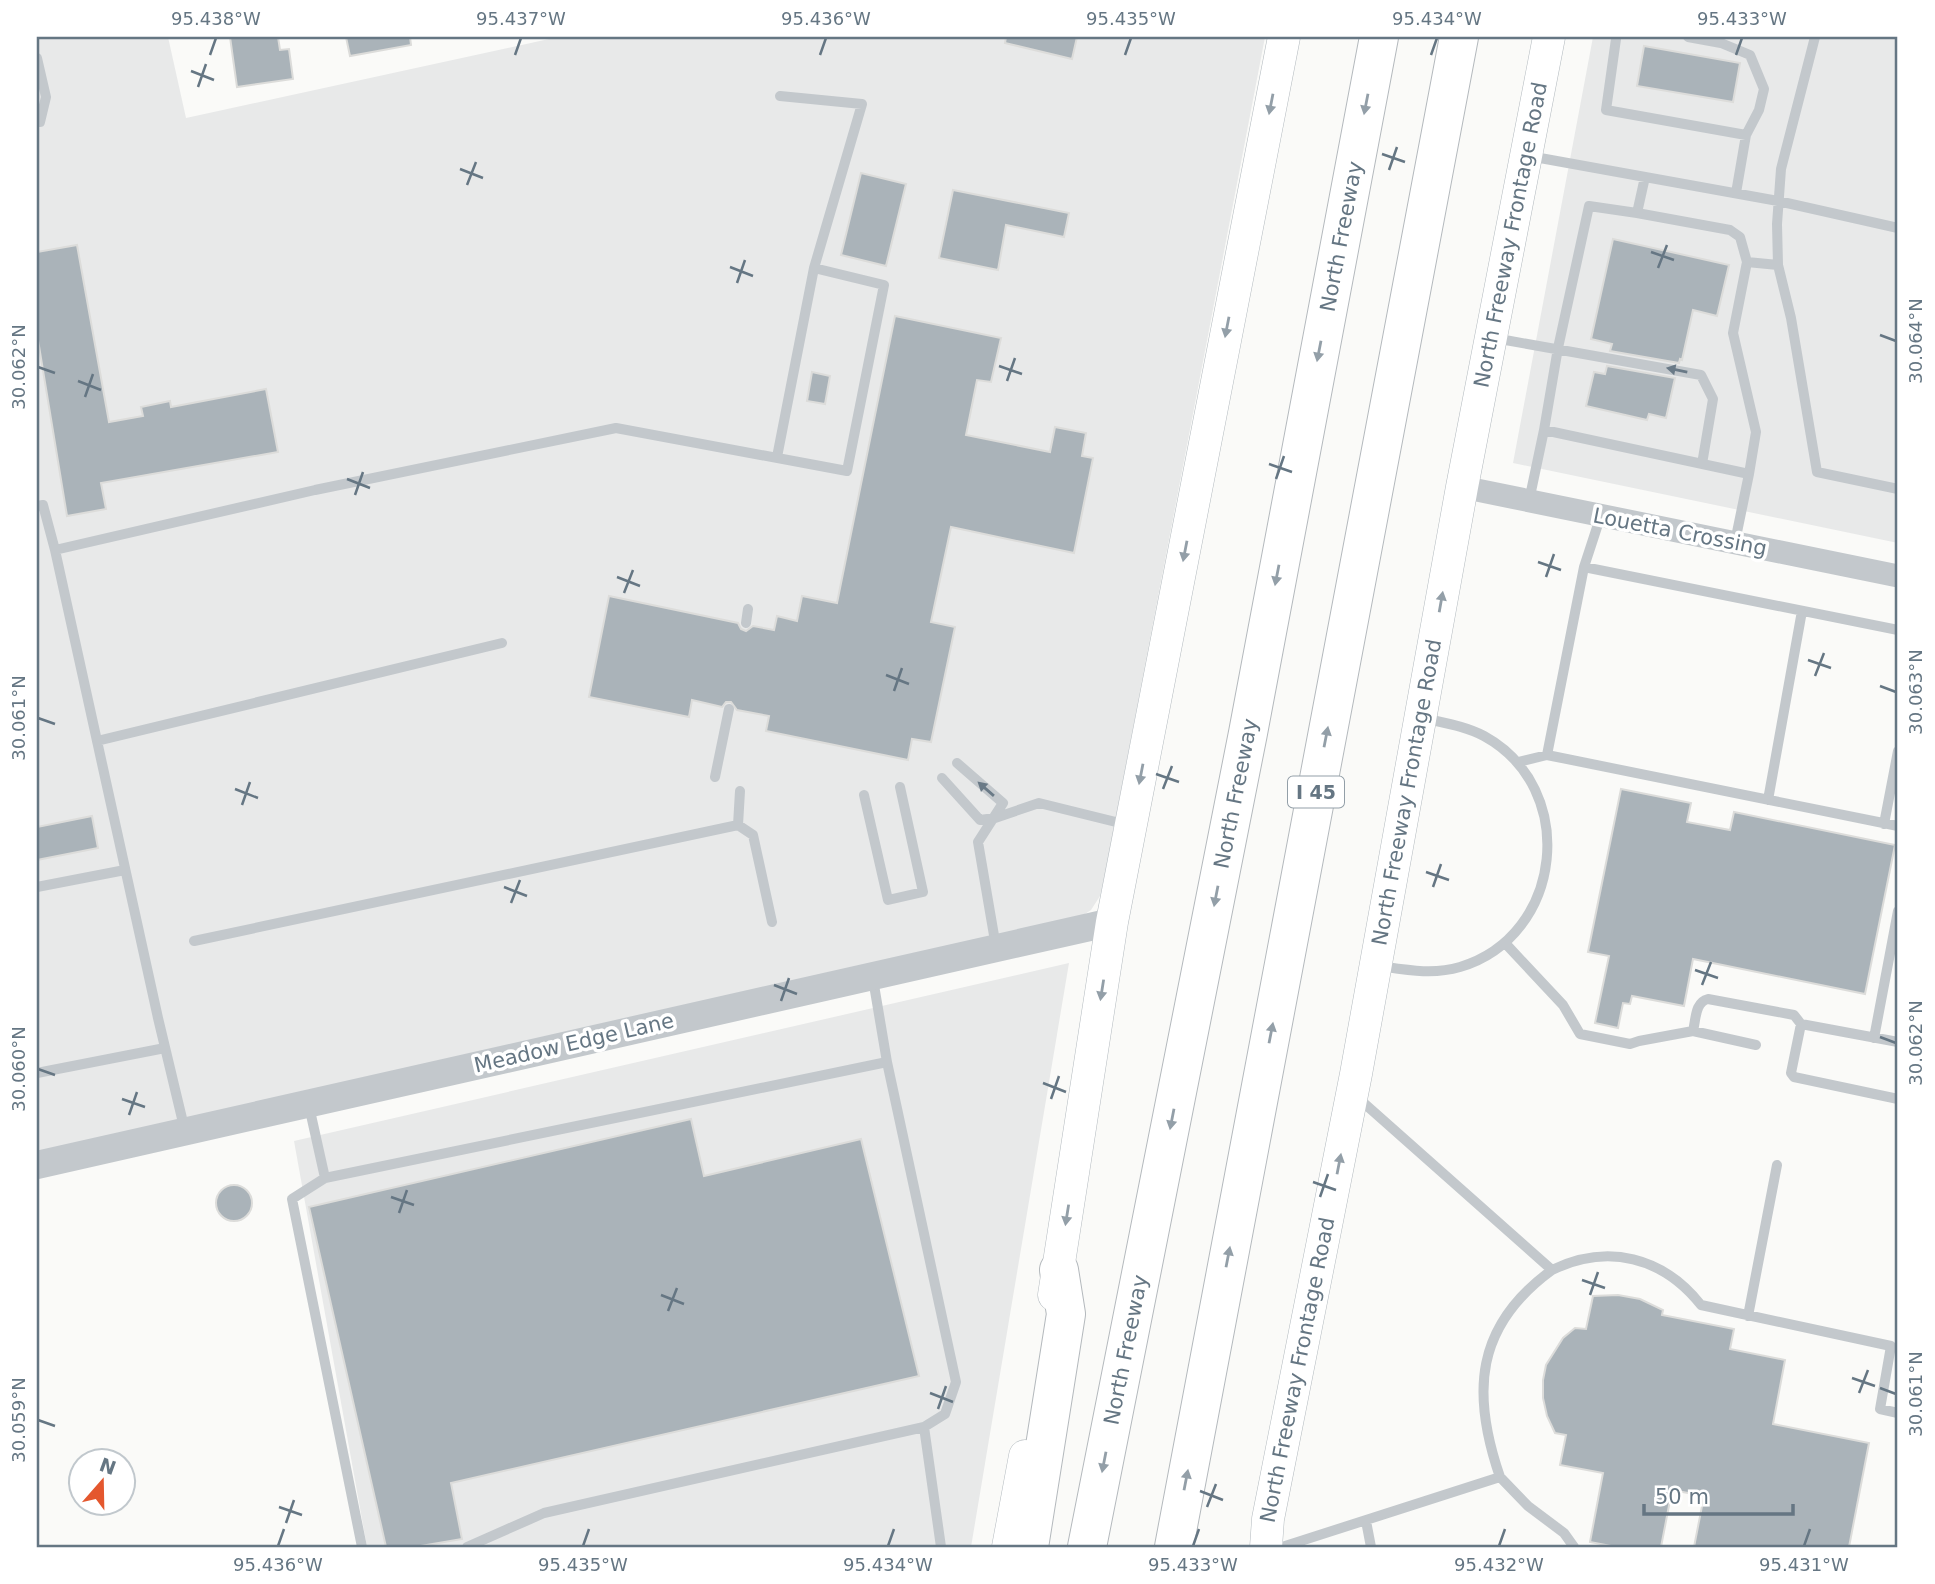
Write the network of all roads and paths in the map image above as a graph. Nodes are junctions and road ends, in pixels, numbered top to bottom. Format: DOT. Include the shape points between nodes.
graph roads {
  1 [pos="1284,37"];
  2 [pos="1378,37"];
  3 [pos="1459,37"];
  4 [pos="1549,37"];
  5 [pos="1602,37"];
  6 [pos="1688,37"];
  7 [pos="1815,37"];
  8 [pos="1619,38"];
  9 [pos="37,58"];
  10 [pos="780,96"];
  11 [pos="37,122"];
  12 [pos="1746,135"];
  13 [pos="1526,155"];
  14 [pos="1645,177"];
  15 [pos="1736,193"];
  16 [pos="1778,201"];
  17 [pos="1637,213"];
  18 [pos="1898,228"];
  19 [pos="1747,262"];
  20 [pos="1778,265"];
  21 [pos="814,268"];
  22 [pos="1491,337"];
  23 [pos="1558,348"];
  24 [pos="1544,430"];
  25 [pos="777,457"];
  26 [pos="1702,464"];
  27 [pos="1749,474"];
  28 [pos="1462,487"];
  29 [pos="1898,489"];
  30 [pos="1529,501"];
  31 [pos="37,506"];
  32 [pos="1601,515"];
  33 [pos="1735,542"];
  34 [pos="55,550"];
  35 [pos="1584,567"];
  36 [pos="1898,576"];
  37 [pos="748,609"];
  38 [pos="1802,611"];
  39 [pos="746,623"];
  40 [pos="1898,631"];
  41 [pos="502,643"];
  42 [pos="729,709"];
  43 [pos="1420,718"];
  44 [pos="97,741"];
  45 [pos="1898,751"];
  46 [pos="1547,755"];
  47 [pos="1518,762"];
  48 [pos="957,763"];
  49 [pos="715,777"];
  50 [pos="942,778"];
  51 [pos="900,787"];
  52 [pos="740,791"];
  53 [pos="864,795"];
  54 [pos="1768,800"];
  55 [pos="995,818"];
  56 [pos="1884,824"];
  57 [pos="738,825"];
  58 [pos="1130,826"];
  59 [pos="1898,827"];
  60 [pos="125,870"];
  61 [pos="37,887"];
  62 [pos="1898,911"];
  63 [pos="772,922"];
  64 [pos="1112,922"];
  65 [pos="194,941"];
  66 [pos="1505,943"];
  67 [pos="996,947"];
  68 [pos="1376,965"];
  69 [pos="872,976"];
  70 [pos="1801,1024"];
  71 [pos="1693,1031"];
  72 [pos="1874,1038"];
  73 [pos="1898,1042"];
  74 [pos="1756,1045"];
  75 [pos="165,1048"];
  76 [pos="887,1062"];
  77 [pos="37,1073"];
  78 [pos="1353,1093"];
  79 [pos="1898,1099"];
  80 [pos="309,1103"];
  81 [pos="185,1131"];
  82 [pos="37,1165"];
  83 [pos="1777,1165"];
  84 [pos="325,1178"];
  85 [pos="1059,1270"];
  86 [pos="1552,1270"];
  87 [pos="1748,1315"];
  88 [pos="1898,1413"];
  89 [pos="924,1427"];
  90 [pos="1500,1477"];
  91 [pos="1366,1521"];
  92 [pos="362,1547"];
  93 [pos="467,1547"];
  94 [pos="941,1547"];
  95 [pos="1008,1547"];
  96 [pos="1028,1547"];
  97 [pos="1087,1547"];
  98 [pos="1174,1547"];
  99 [pos="1266,1547"];
  100 [pos="1282,1547"];
  101 [pos="1371,1547"];
  102 [pos="1574,1547"];
  1 -- 58 [label="main road, one-way"];
  2 -- 97 [label="highway, North Freeway, one-way" via="1245,746"];
  98 -- 3 [label="highway, I 45, one-way"];
  4 -- 13 [label="main road, North Freeway Frontage Road"];
  5 -- 8 [label="lane"];
  6 -- 12 [label="lane" via="1750,55 1764,89"];
  7 -- 16 [label="lane" via="1781,169"];
  8 -- 12 [label="lane" via="1606,110"];
  9 -- 11 [label="lane" via="46,97"];
  10 -- 21 [label="lane" via="862,104"];
  12 -- 15 [label="lane"];
  13 -- 14 [label="lane"];
  13 -- 22 [label="main road, North Freeway Frontage Road"];
  14 -- 15 [label="lane"];
  14 -- 17 [label="lane"];
  15 -- 16 [label="lane"];
  16 -- 18 [label="lane"];
  16 -- 20 [label="lane"];
  17 -- 19 [label="lane" via="1730,230 1740,237"];
  17 -- 23 [label="lane" via="1589,206"];
  19 -- 20 [label="lane"];
  19 -- 27 [label="lane" via="1733,333 1756,432"];
  20 -- 29 [label="lane" via="1817,472"];
  21 -- 25 [label="lane"];
  21 -- 25 [label="lane" via="884,285 847,471"];
  22 -- 23 [label="lane"];
  22 -- 28 [label="main road, North Freeway Frontage Road"];
  23 -- 24 [label="lane"];
  26 -- 23 [label="lane, one-way" via="1713,399 1701,374"];
  24 -- 26 [label="lane"];
  24 -- 30 [label="lane"];
  25 -- 34 [label="lane" via="616,428"];
  26 -- 27 [label="lane"];
  27 -- 33 [label="lane"];
  28 -- 30 [label="street, Louetta Crossing"];
  43 -- 28 [label="main road, North Freeway Frontage Road, one-way"];
  30 -- 32 [label="street, Louetta Crossing"];
  31 -- 34 [label="lane" via="43,505"];
  32 -- 33 [label="street, Louetta Crossing"];
  32 -- 35 [label="lane"];
  33 -- 36 [label="street, Louetta Crossing"];
  34 -- 44 [label="lane"];
  35 -- 38 [label="lane"];
  35 -- 46 [label="lane"];
  37 -- 39 [label="lane"];
  38 -- 40 [label="lane"];
  38 -- 54 [label="lane"];
  41 -- 44 [label="lane"];
  42 -- 49 [label="lane"];
  43 -- 47 [label="lane" via="1467,728"];
  43 -- 68 [label="main road, North Freeway Frontage Road"];
  44 -- 60 [label="lane"];
  45 -- 56 [label="lane"];
  46 -- 47 [label="lane"];
  46 -- 54 [label="lane"];
  47 -- 66 [label="lane" via="1531,778 1549,840 1538,897"];
  55 -- 48 [label="lane, one-way" via="1003,803"];
  50 -- 55 [label="lane" via="980,820"];
  51 -- 53 [label="lane" via="923,892 888,900"];
  52 -- 57 [label="lane"];
  54 -- 56 [label="lane"];
  55 -- 58 [label="lane" via="1039,803"];
  55 -- 67 [label="lane" via="978,842"];
  56 -- 59 [label="lane"];
  57 -- 63 [label="lane" via="753,835"];
  57 -- 65 [label="lane"];
  58 -- 64 [label="main road"];
  60 -- 61 [label="lane"];
  60 -- 75 [label="lane"];
  62 -- 72 [label="lane"];
  64 -- 67 [label="street, Meadow Edge Lane"];
  64 -- 85 [label="main road, one-way"];
  66 -- 68 [label="lane" via="1461,966 1437,971"];
  66 -- 71 [label="lane" via="1563,1005 1580,1034 1630,1044"];
  67 -- 69 [label="street, Meadow Edge Lane"];
  68 -- 78 [label="main road, North Freeway Frontage Road"];
  69 -- 76 [label="lane"];
  69 -- 80 [label="street, Meadow Edge Lane"];
  70 -- 71 [label="lane" via="1794,1015 1708,999 1698,1006"];
  70 -- 72 [label="lane"];
  70 -- 79 [label="lane" via="1794,1077"];
  71 -- 74 [label="lane"];
  72 -- 73 [label="lane"];
  75 -- 77 [label="lane"];
  75 -- 81 [label="lane"];
  76 -- 84 [label="lane"];
  76 -- 89 [label="lane" via="956,1382 945,1414"];
  78 -- 86 [label="lane"];
  99 -- 78 [label="main road, North Freeway Frontage Road, one-way"];
  80 -- 81 [label="street, Meadow Edge Lane"];
  80 -- 84 [label="lane"];
  81 -- 82 [label="street, Meadow Edge Lane"];
  83 -- 87 [label="lane"];
  84 -- 92 [label="lane" via="292,1199"];
  85 -- 95 [label="main road"];
  85 -- 96 [label="highway" via="1066,1314"];
  86 -- 87 [label="lane" via="1574,1260 1639,1260 1664,1270 1701,1305"];
  86 -- 90 [label="lane" via="1507,1312 1486,1362 1483,1393 1489,1444"];
  87 -- 88 [label="lane" via="1891,1346 1880,1409"];
  89 -- 93 [label="lane" via="544,1513"];
  89 -- 94 [label="lane"];
  90 -- 91 [label="lane"];
  90 -- 102 [label="lane"];
  91 -- 100 [label="lane"];
  91 -- 101 [label="lane"];
}
